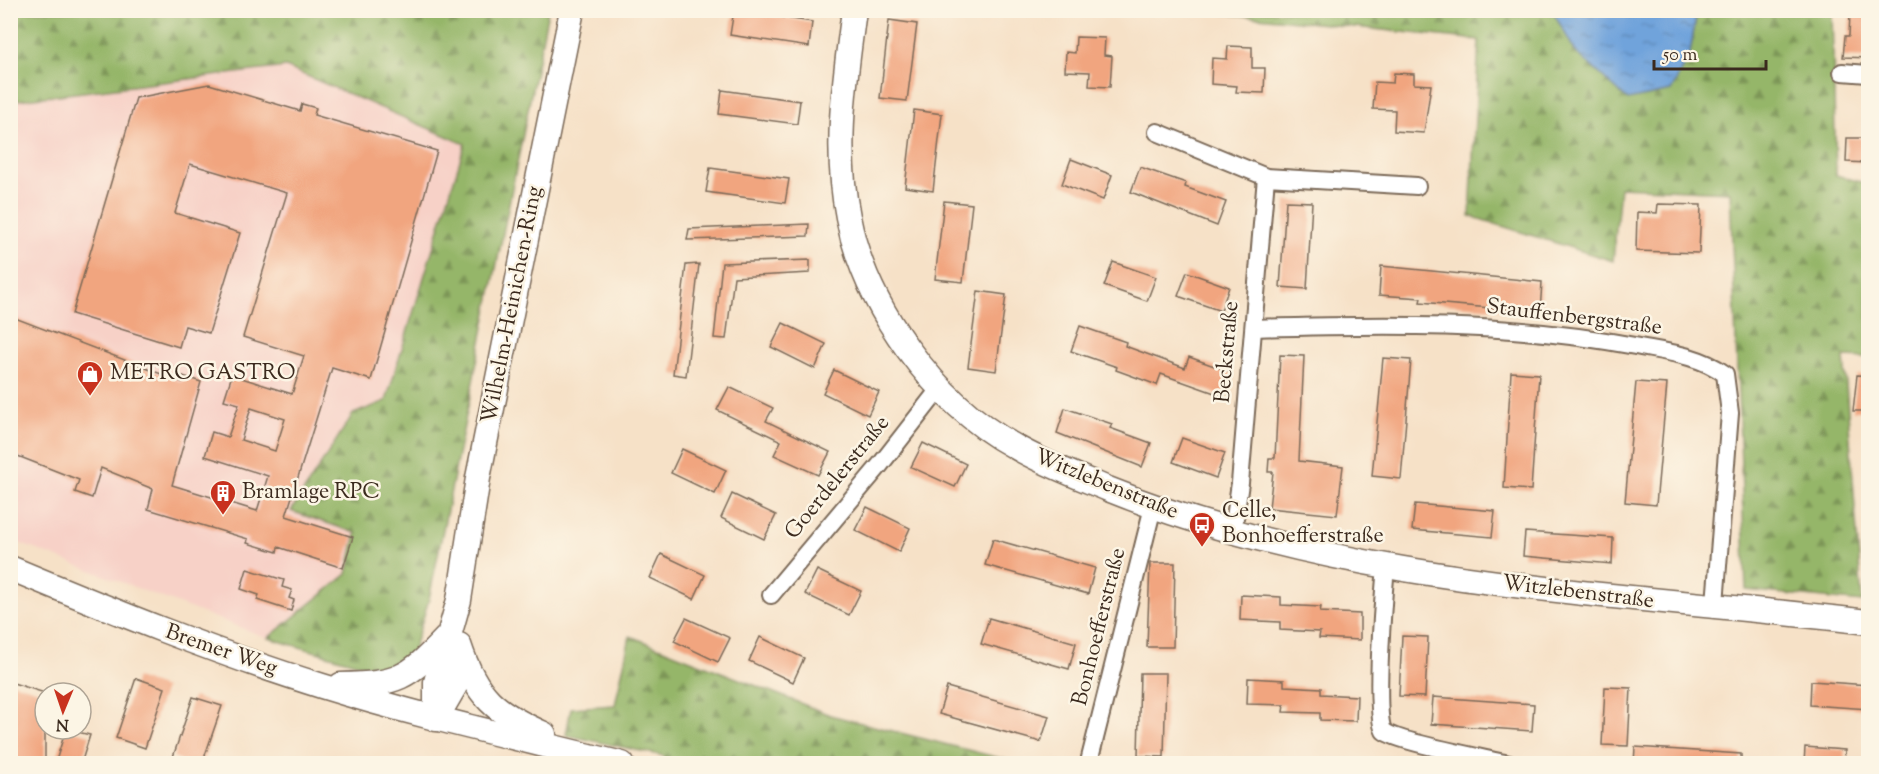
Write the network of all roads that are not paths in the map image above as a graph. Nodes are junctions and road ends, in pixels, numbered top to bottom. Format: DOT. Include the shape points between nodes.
graph roads {
  1 [pos="572,10"];
  2 [pos="854,10"];
  3 [pos="1842,72"];
  4 [pos="1869,74"];
  5 [pos="1157,132"];
  6 [pos="1266,177"];
  7 [pos="1417,186"];
  8 [pos="1254,328"];
  9 [pos="940,388"];
  10 [pos="1153,507"];
  11 [pos="1233,532"];
  12 [pos="1386,566"];
  13 [pos="10,568"];
  14 [pos="771,595"];
  15 [pos="1715,604"];
  16 [pos="1869,622"];
  17 [pos="454,640"];
  18 [pos="321,686"];
  19 [pos="436,719"];
  20 [pos="1090,758"];
  21 [pos="612,761"];
  22 [pos="1509,764"];
  1 -- 17 [label="main road, Wilhelm-Heinichen-Ring" via="478,478"];
  2 -- 9 [label="main road, Witzlebenstraße" via="840,149 848,217 856,248 879,301 916,360"];
  3 -- 4 [label="street"];
  5 -- 6 [label="street"];
  6 -- 7 [label="street"];
  6 -- 8 [label="street, Beckstraße"];
  8 -- 11 [label="street, Beckstraße"];
  8 -- 15 [label="street, Stauffenbergstraße" via="1383,324 1509,331 1658,349 1715,367 1725,374 1730,413"];
  9 -- 10 [label="main road, Witzlebenstraße" via="1012,446"];
  9 -- 14 [label="street, Goerdelerstraße"];
  10 -- 11 [label="main road, Witzlebenstraße"];
  10 -- 20 [label="street, Bonhoefferstraße"];
  11 -- 12 [label="main road, Witzlebenstraße"];
  12 -- 15 [label="main road, Witzlebenstraße" via="1616,599"];
  12 -- 22 [label="street" via="1378,705 1381,728 1386,734 1406,740"];
  13 -- 18 [label="main road, Bremer Weg" via="148,626"];
  15 -- 16 [label="main road, Witzlebenstraße"];
  17 -- 18 [label="main road" via="409,674 365,684"];
  17 -- 19 [label="main road, Wilhelm-Heinichen-Ring" via="436,682"];
  17 -- 21 [label="main road" via="482,693 497,710"];
  18 -- 19 [label="main road, Bremer Weg"];
  19 -- 21 [label="main road, Bremer Weg"];
}
